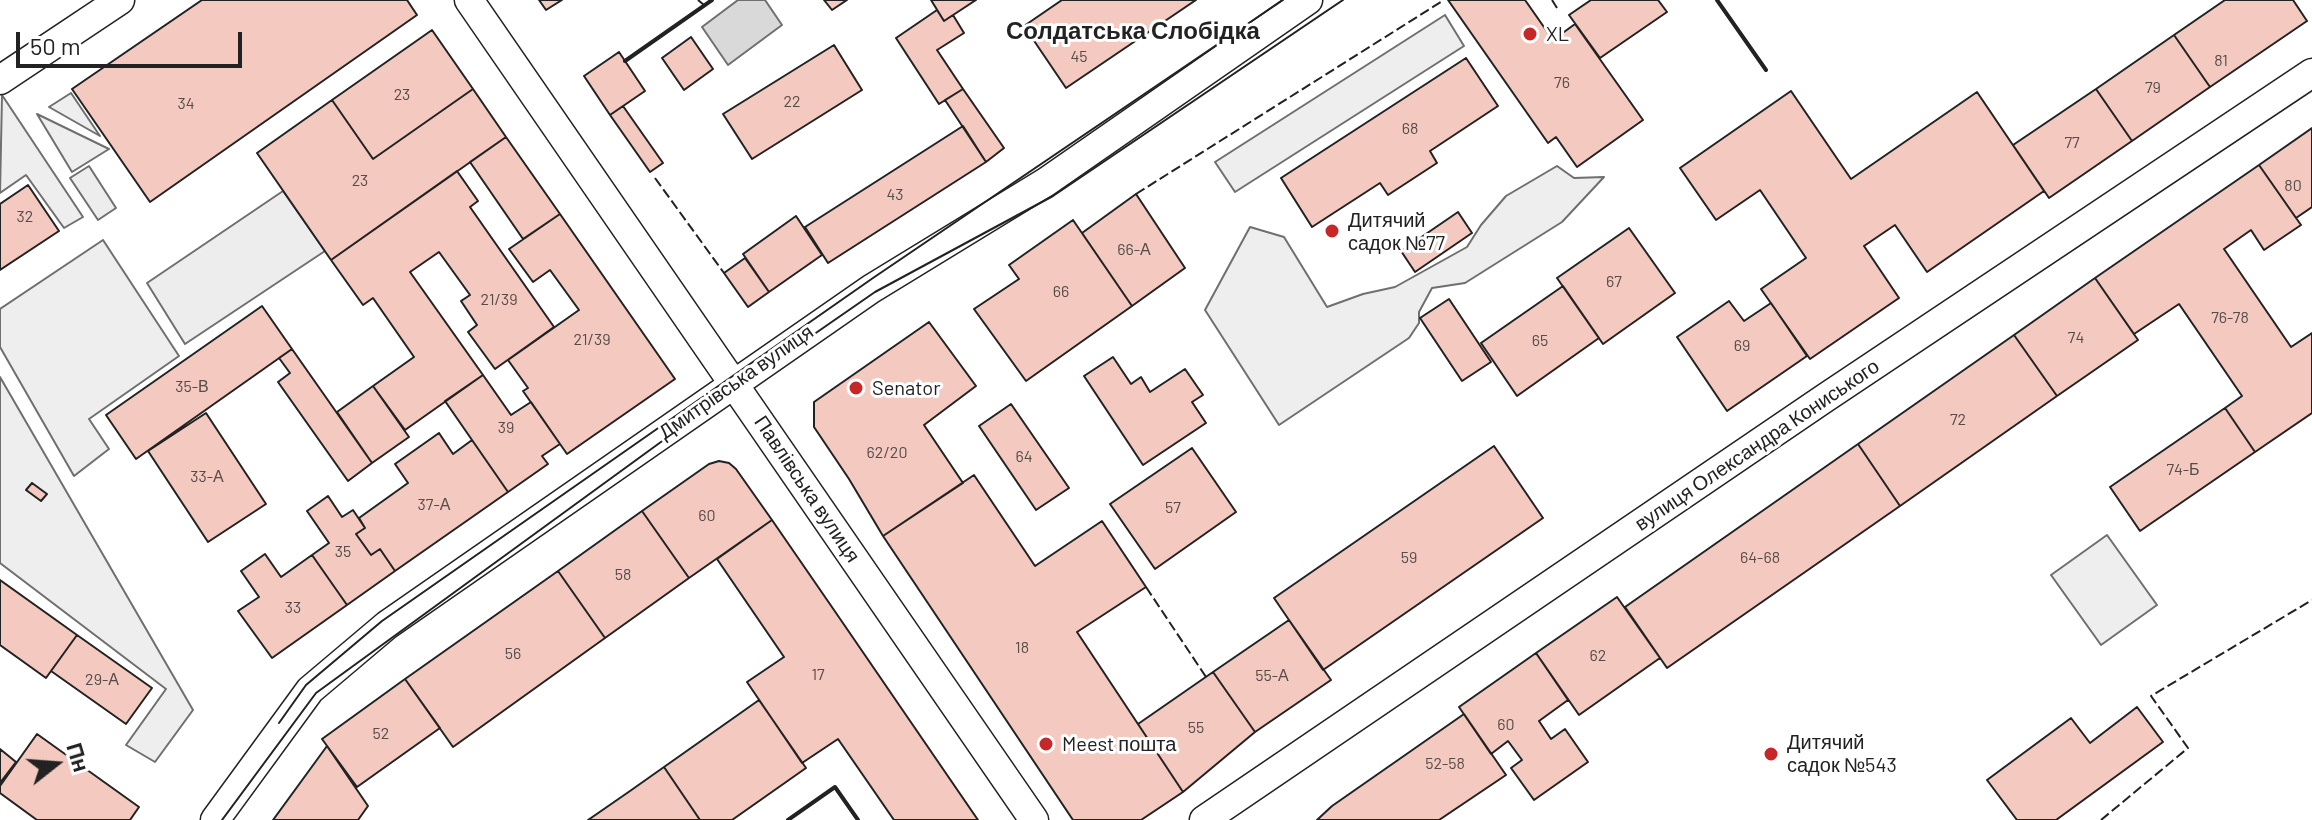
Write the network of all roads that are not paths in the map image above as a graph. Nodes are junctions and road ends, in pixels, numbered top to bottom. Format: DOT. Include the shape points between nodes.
graph roads {
  1 [pos="120,0"];
  2 [pos="469,0"];
  3 [pos="1308,0"];
  4 [pos="2312,73"];
  5 [pos="0,80"];
  6 [pos="734,382"];
  7 [pos="215,820"];
  8 [pos="1034,820"];
  9 [pos="1204,820"];
  1 -- 5 [label="street"];
  2 -- 6 [label="street, Павлівська вулиця"];
  3 -- 6 [label="street, Дмитрівська вулиця" via="1046,182 871,289"];
  4 -- 9 [label="street, вулиця Олександра Кониського"];
  6 -- 7 [label="street, Дмитрівська вулиця" via="387,625 310,690"];
  6 -- 8 [label="street, Павлівська вулиця"];
}
